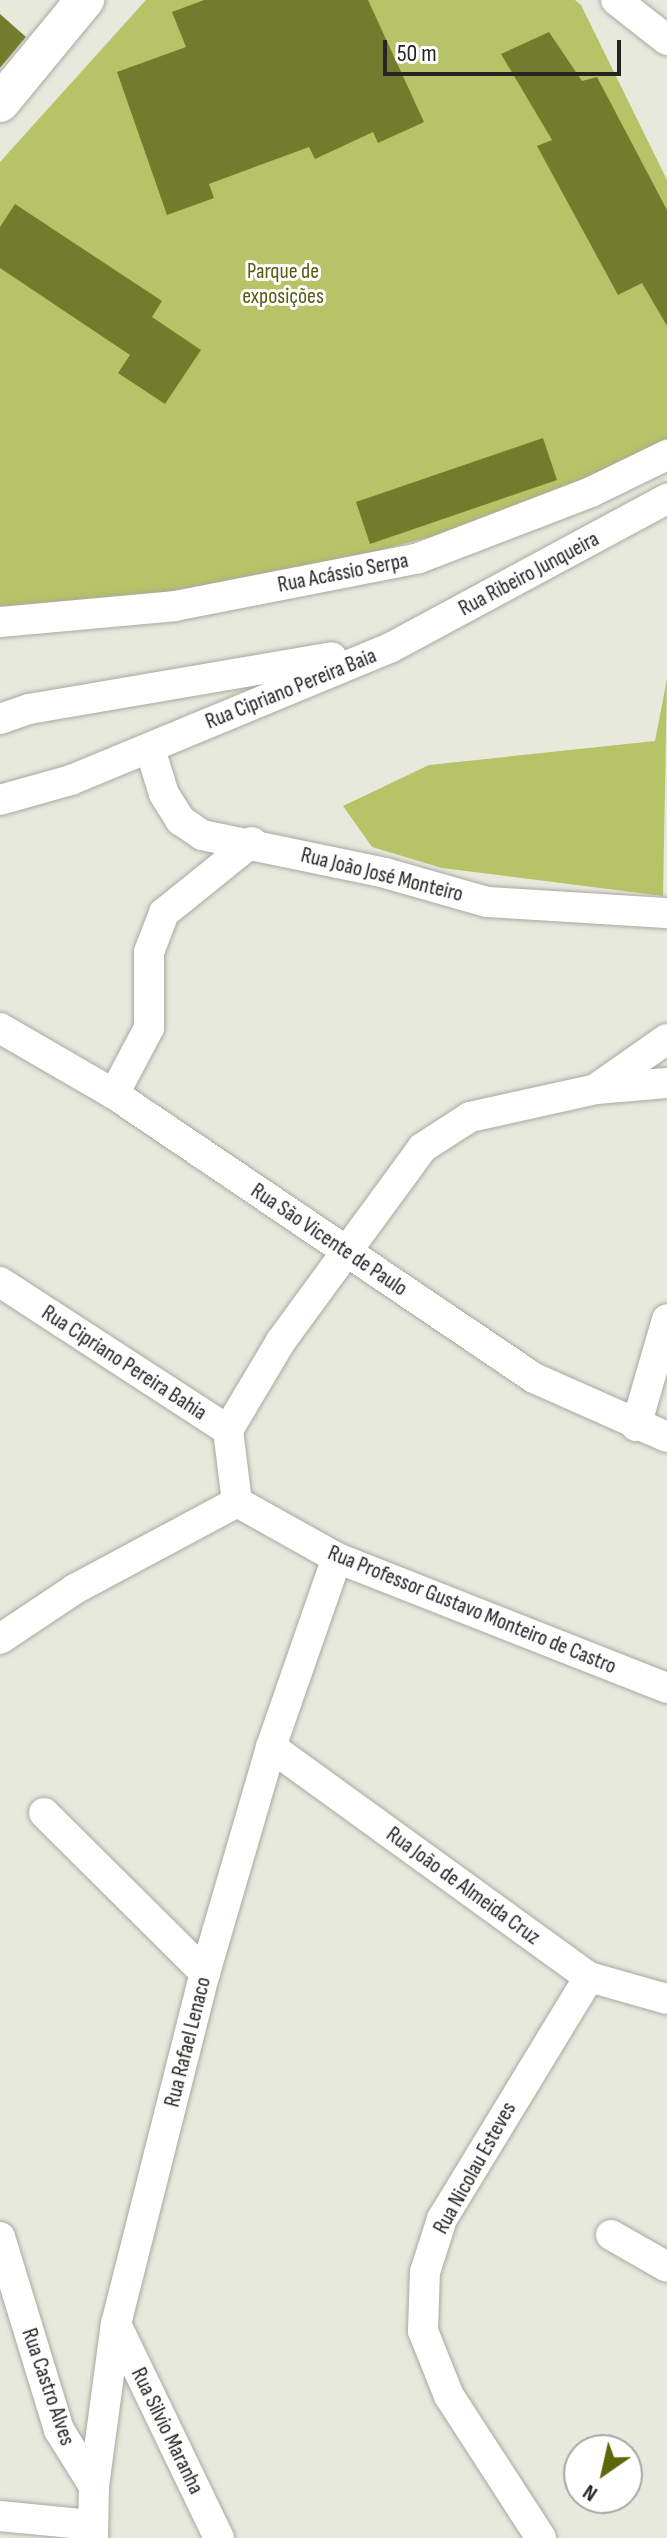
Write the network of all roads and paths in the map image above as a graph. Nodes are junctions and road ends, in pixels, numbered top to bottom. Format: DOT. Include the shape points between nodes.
graph roads {
  1 [pos="85,0"];
  2 [pos="616,0"];
  3 [pos="667,40"];
  4 [pos="0,103"];
  5 [pos="667,455"];
  6 [pos="667,499"];
  7 [pos="0,622"];
  8 [pos="390,648"];
  9 [pos="0,719"];
  10 [pos="150,749"];
  11 [pos="0,800"];
  12 [pos="252,842"];
  13 [pos="667,913"];
  14 [pos="0,1028"];
  15 [pos="667,1039"];
  16 [pos="667,1083"];
  17 [pos="596,1089"];
  18 [pos="114,1094"];
  19 [pos="350,1253"];
  20 [pos="0,1282"];
  21 [pos="667,1319"];
  22 [pos="636,1426"];
  23 [pos="228,1430"];
  24 [pos="667,1437"];
  25 [pos="237,1502"];
  26 [pos="337,1558"];
  27 [pos="0,1639"];
  28 [pos="667,1688"];
  29 [pos="271,1747"];
  30 [pos="44,1813"];
  31 [pos="205,1973"];
  32 [pos="589,1977"];
  33 [pos="667,1999"];
  34 [pos="611,2235"];
  35 [pos="0,2237"];
  36 [pos="667,2267"];
  37 [pos="116,2324"];
  38 [pos="94,2486"];
  39 [pos="0,2516"];
  40 [pos="92,2532"];
  41 [pos="219,2538"];
  42 [pos="541,2538"];
  1 -- 4 [label="street"];
  2 -- 3 [label="street"];
  5 -- 7 [label="street, Rua Acássio Serpa" via="591,492 419,558 175,606"];
  6 -- 8 [label="street, Rua Ribeiro Junqueira"];
  8 -- 9 [label="street, Rua Cipriano Pereira Baia" via="29,709"];
  8 -- 10 [label="street, Rua Cipriano Pereira Baia"];
  10 -- 11 [label="street, Rua Cipriano Pereira Baia"];
  10 -- 12 [label="street, Rua João José Monteiro" via="164,794 180,820 202,835"];
  12 -- 13 [label="street, Rua João José Monteiro" via="487,902"];
  12 -- 18 [label="street" via="164,913 149,952 149,1028"];
  14 -- 18 [label="street, Rua São Vicente de Paulo"];
  15 -- 17 [label="street"];
  16 -- 17 [label="street"];
  17 -- 19 [label="street" via="470,1117 422,1148 380,1200"];
  18 -- 19 [label="street, Rua São Vicente de Paulo"];
  19 -- 22 [label="street, Rua São Vicente de Paulo" via="534,1378"];
  19 -- 23 [label="street" via="281,1341"];
  20 -- 23 [label="street, Rua Cipriano Pereira Bahia"];
  21 -- 22 [label="street"];
  22 -- 24 [label="street, Rua São Vicente de Paulo"];
  23 -- 25 [label="street, Rua Cipriano Pereira Bahia"];
  25 -- 26 [label="street, Rua Professor Gustavo Monteiro de Castro"];
  25 -- 27 [label="street" via="75,1589"];
  26 -- 28 [label="street, Rua Professor Gustavo Monteiro de Castro"];
  26 -- 29 [label="street, Rua Rafael Lenaco"];
  29 -- 31 [label="street, Rua Rafael Lenaco"];
  29 -- 32 [label="street, Rua João de Almeida Cruz"];
  30 -- 31 [label="street"];
  31 -- 37 [label="street, Rua Rafael Lenaco"];
  32 -- 33 [label="street, Rua João de Almeida Cruz"];
  32 -- 42 [label="street, Rua Nicolau Esteves" via="442,2219 425,2272 423,2331 449,2396"];
  34 -- 36 [label="street"];
  35 -- 38 [label="street, Rua Castro Alves" via="59,2430"];
  37 -- 38 [label="street, Rua Rafael Lenaco"];
  37 -- 41 [label="street, Rua Silvio Maranha"];
  38 -- 40 [label="street, Rua Rafael Lenaco"];
  39 -- 40 [label="street"];
}
